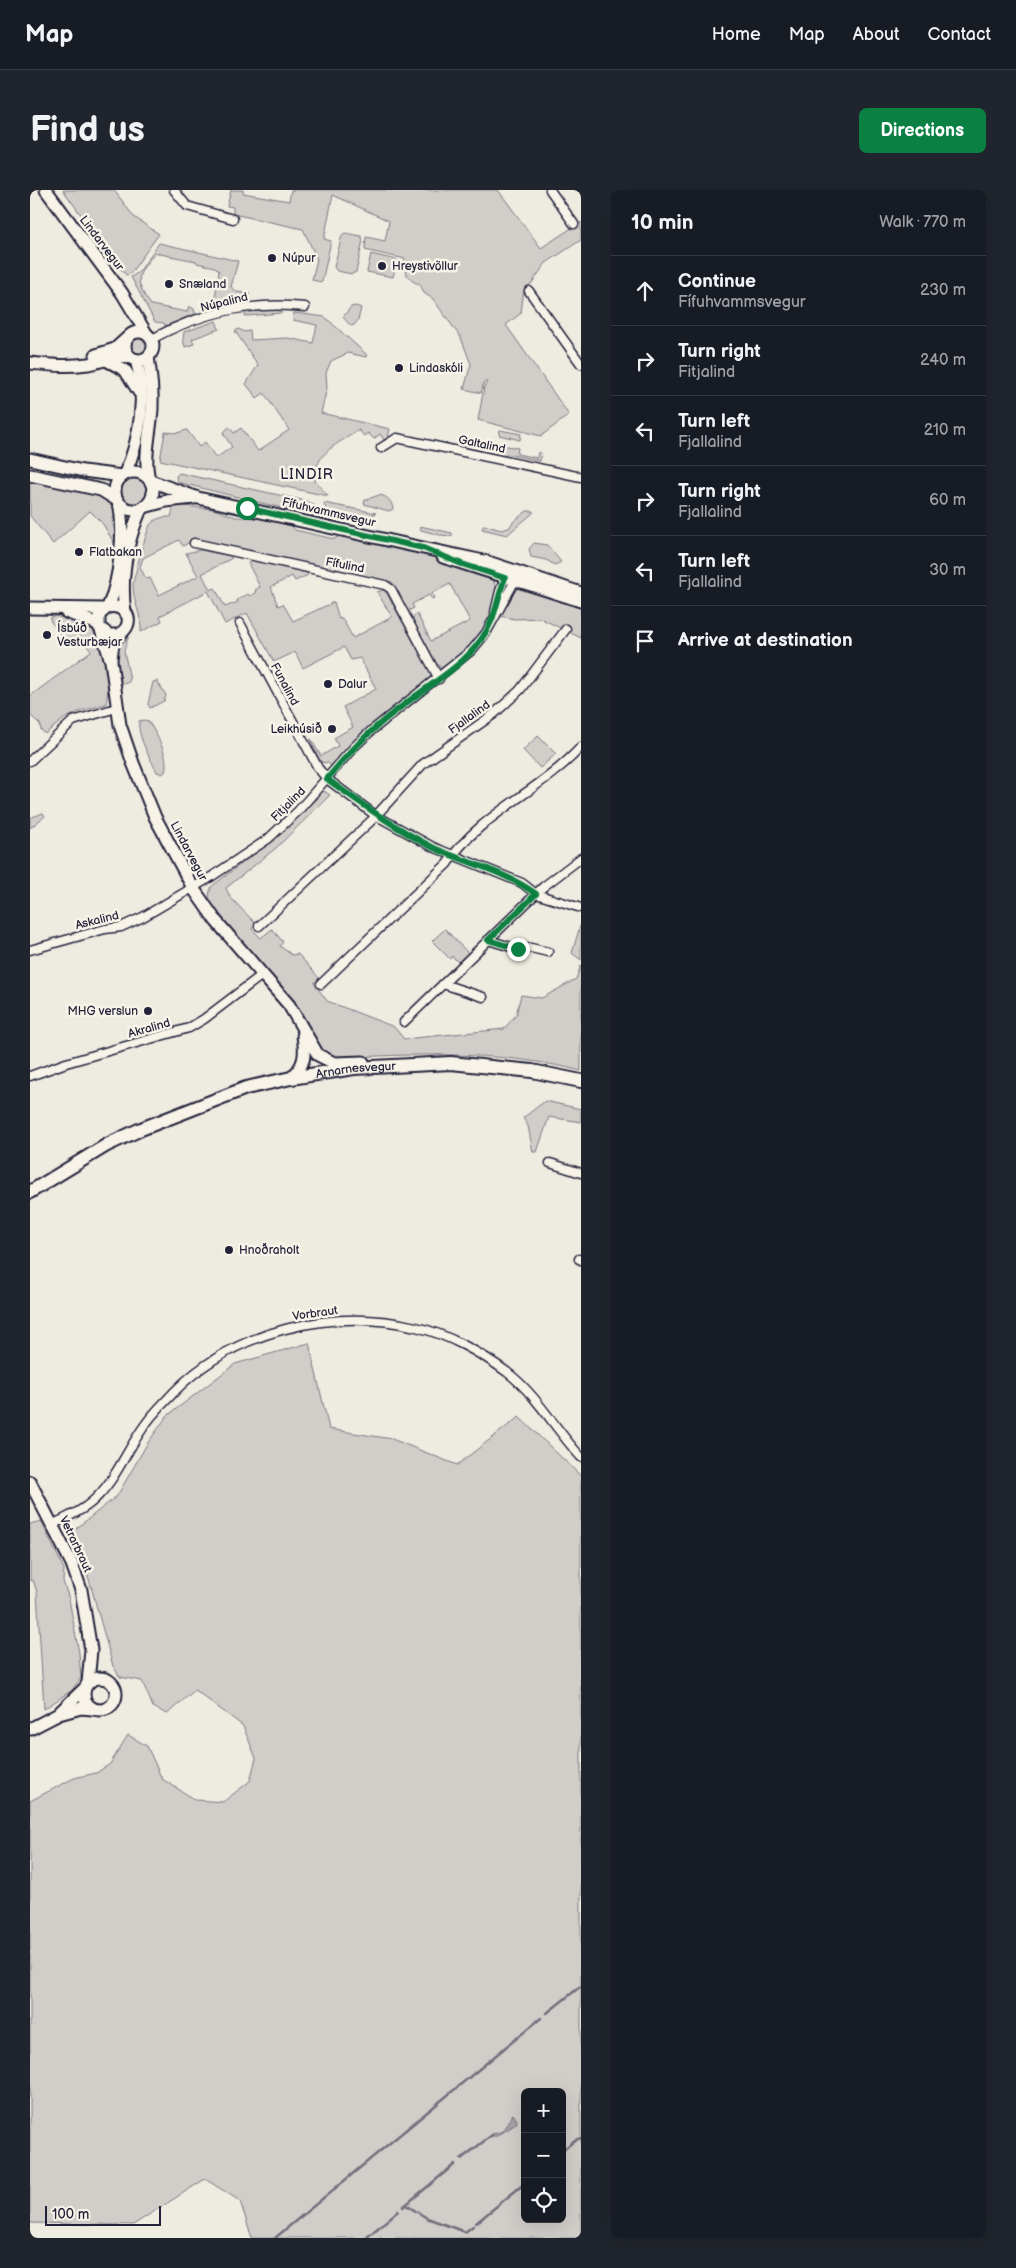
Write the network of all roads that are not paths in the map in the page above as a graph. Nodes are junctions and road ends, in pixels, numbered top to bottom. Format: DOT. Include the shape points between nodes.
graph roads {
  1 [pos="46,190"];
  2 [pos="174,190"];
  3 [pos="550,190"];
  4 [pos="233,219"];
  5 [pos="574,224"];
  6 [pos="530,291"];
  7 [pos="305,306"];
  8 [pos="134,313"];
  9 [pos="130,336"];
  10 [pos="149,336"];
  11 [pos="148,357"];
  12 [pos="133,359"];
  13 [pos="106,360"];
  14 [pos="35,363"];
  15 [pos="581,364"];
  16 [pos="141,398"];
  17 [pos="381,448"];
  18 [pos="30,458"];
  19 [pos="123,474"];
  20 [pos="30,475"];
  21 [pos="581,476"];
  22 [pos="150,480"];
  23 [pos="198,498"];
  24 [pos="118,502"];
  25 [pos="143,508"];
  26 [pos="194,543"];
  27 [pos="512,575"];
  28 [pos="581,592"];
  29 [pos="581,601"];
  30 [pos="30,608"];
  31 [pos="106,608"];
  32 [pos="59,610"];
  33 [pos="125,612"];
  34 [pos="240,623"];
  35 [pos="100,627"];
  36 [pos="566,629"];
  37 [pos="119,635"];
  38 [pos="111,661"];
  39 [pos="439,679"];
  40 [pos="116,708"];
  41 [pos="581,747"];
  42 [pos="30,761"];
  43 [pos="327,779"];
  44 [pos="375,815"];
  45 [pos="452,856"];
  46 [pos="581,858"];
  47 [pos="193,888"];
  48 [pos="536,894"];
  49 [pos="581,908"];
  50 [pos="259,926"];
  51 [pos="488,940"];
  52 [pos="30,950"];
  53 [pos="548,952"];
  54 [pos="262,975"];
  55 [pos="321,984"];
  56 [pos="443,984"];
  57 [pos="483,997"];
  58 [pos="404,1022"];
  59 [pos="301,1025"];
  60 [pos="400,1065"];
  61 [pos="506,1069"];
  62 [pos="30,1076"];
  63 [pos="291,1078"];
  64 [pos="581,1081"];
  65 [pos="210,1102"];
  66 [pos="550,1164"];
  67 [pos="581,1173"];
  68 [pos="49,1181"];
  69 [pos="30,1192"];
  70 [pos="30,1200"];
  71 [pos="581,1457"];
  72 [pos="30,1482"];
  73 [pos="52,1526"];
  74 [pos="91,1650"];
  75 [pos="106,1679"];
  76 [pos="86,1686"];
  77 [pos="92,1709"];
  78 [pos="57,1715"];
  79 [pos="30,1729"];
  1 -- 8 [label="street, Lindarvegur"];
  2 -- 4 [label="street" via="187,206"];
  3 -- 5 [label="street"];
  6 -- 15 [label="street"];
  7 -- 10 [label="street, Núpalind" via="262,305 230,310"];
  8 -- 9 [label="street"];
  8 -- 10 [label="street, Lindarvegur"];
  9 -- 10 [label="street" via="140,332"];
  9 -- 12 [label="street" via="125,346"];
  9 -- 14 [label="street" via="115,349 101,353"];
  10 -- 11 [label="street" via="154,349"];
  11 -- 12 [label="street"];
  11 -- 22 [label="street" via="153,393 146,461"];
  12 -- 13 [label="street" via="118,356"];
  12 -- 16 [label="street" via="140,377"];
  13 -- 14 [label="street" via="63,367"];
  13 -- 16 [label="street" via="125,370"];
  16 -- 19 [label="street" via="132,456"];
  17 -- 21 [label="street, Galtalind" via="397,438"];
  18 -- 19 [label="street" via="83,471"];
  19 -- 22 [label="street" via="135,471"];
  19 -- 24 [label="street" via="115,484"];
  20 -- 24 [label="street" via="101,490"];
  22 -- 23 [label="street, Fífuhvammsvegur"];
  22 -- 25 [label="street" via="152,498"];
  23 -- 25 [label="street, Fífuhvammsvegur" via="166,501"];
  23 -- 27 [label="street, Fífuhvammsvegur" via="423,548 462,564"];
  24 -- 25 [label="street" via="129,510"];
  24 -- 31 [label="street" via="122,534 116,584"];
  25 -- 33 [label="street" via="124,566"];
  26 -- 39 [label="street, Fífulind" via="385,585 391,589"];
  27 -- 28 [label="street, Fífuhvammsvegur"];
  27 -- 29 [label="street, Fífuhvammsvegur"];
  27 -- 39 [label="street, Fitjalind" via="500,591 494,618 472,650"];
  30 -- 32 [label="street"];
  31 -- 32 [label="street"];
  31 -- 33 [label="street" via="118,606"];
  31 -- 35 [label="street" via="99,615"];
  32 -- 35 [label="street"];
  33 -- 37 [label="street" via="128,625"];
  34 -- 43 [label="street, Funalind" via="318,768"];
  35 -- 37 [label="street" via="109,635"];
  35 -- 38 [label="street, Lindarvegur"];
  36 -- 44 [label="street, Fjallalind" via="520,690 494,714 423,764"];
  37 -- 38 [label="street, Lindarvegur"];
  38 -- 40 [label="street, Lindarvegur"];
  39 -- 43 [label="street, Fitjalind" via="371,731"];
  40 -- 42 [label="street" via="72,721"];
  40 -- 47 [label="street, Lindarvegur" via="133,763 155,817"];
  41 -- 45 [label="street" via="556,772 471,835"];
  43 -- 44 [label="street"];
  43 -- 47 [label="street, Fitjalind" via="268,839"];
  44 -- 45 [label="street"];
  44 -- 50 [label="street, Fjallalind"];
  45 -- 48 [label="street" via="522,884"];
  45 -- 55 [label="street"];
  46 -- 48 [label="street"];
  47 -- 52 [label="street, Askalind" via="121,927"];
  47 -- 54 [label="street, Lindarvegur"];
  48 -- 49 [label="street"];
  48 -- 51 [label="street"];
  51 -- 53 [label="street" via="518,949"];
  51 -- 56 [label="street"];
  54 -- 59 [label="street, Lindarvegur"];
  54 -- 62 [label="street, Akralind" via="189,1028"];
  56 -- 57 [label="street"];
  56 -- 58 [label="street"];
  59 -- 60 [label="street, Lindarvegur" via="322,1059"];
  59 -- 63 [label="street, Lindarvegur" via="305,1058 299,1071"];
  60 -- 61 [label="main road, Arnarnesvegur" via="451,1063"];
  60 -- 63 [label="main road, Arnarnesvegur"];
  61 -- 64 [label="main road, Arnarnesvegur"];
  61 -- 65 [label="main road, Arnarnesvegur" via="355,1074 289,1084"];
  63 -- 65 [label="main road, Arnarnesvegur" via="246,1088"];
  65 -- 68 [label="main road, Arnarnesvegur" via="107,1145"];
  66 -- 67 [label="street"];
  68 -- 69 [label="main road, Arnarnesvegur"];
  68 -- 70 [label="main road, Arnarnesvegur"];
  71 -- 73 [label="street, Vorbraut" via="538,1402 508,1373 454,1342 418,1327 388,1321 350,1320 298,1325 247,1342 213,1360 191,1377 145,1424 96,1498"];
  72 -- 73 [label="street, Vetrarbraut"];
  73 -- 74 [label="street, Vetrarbraut" via="76,1572"];
  74 -- 75 [label="street, Vetrarbraut"];
  74 -- 76 [label="street, Vetrarbraut"];
  75 -- 76 [label="street" via="96,1678"];
  75 -- 77 [label="street, Vetrarbraut" via="115,1687 114,1702 105,1710"];
  76 -- 77 [label="street, Vetrarbraut" via="84,1698"];
  76 -- 78 [label="street"];
  77 -- 78 [label="street" via="81,1708"];
  78 -- 79 [label="street"];
}
